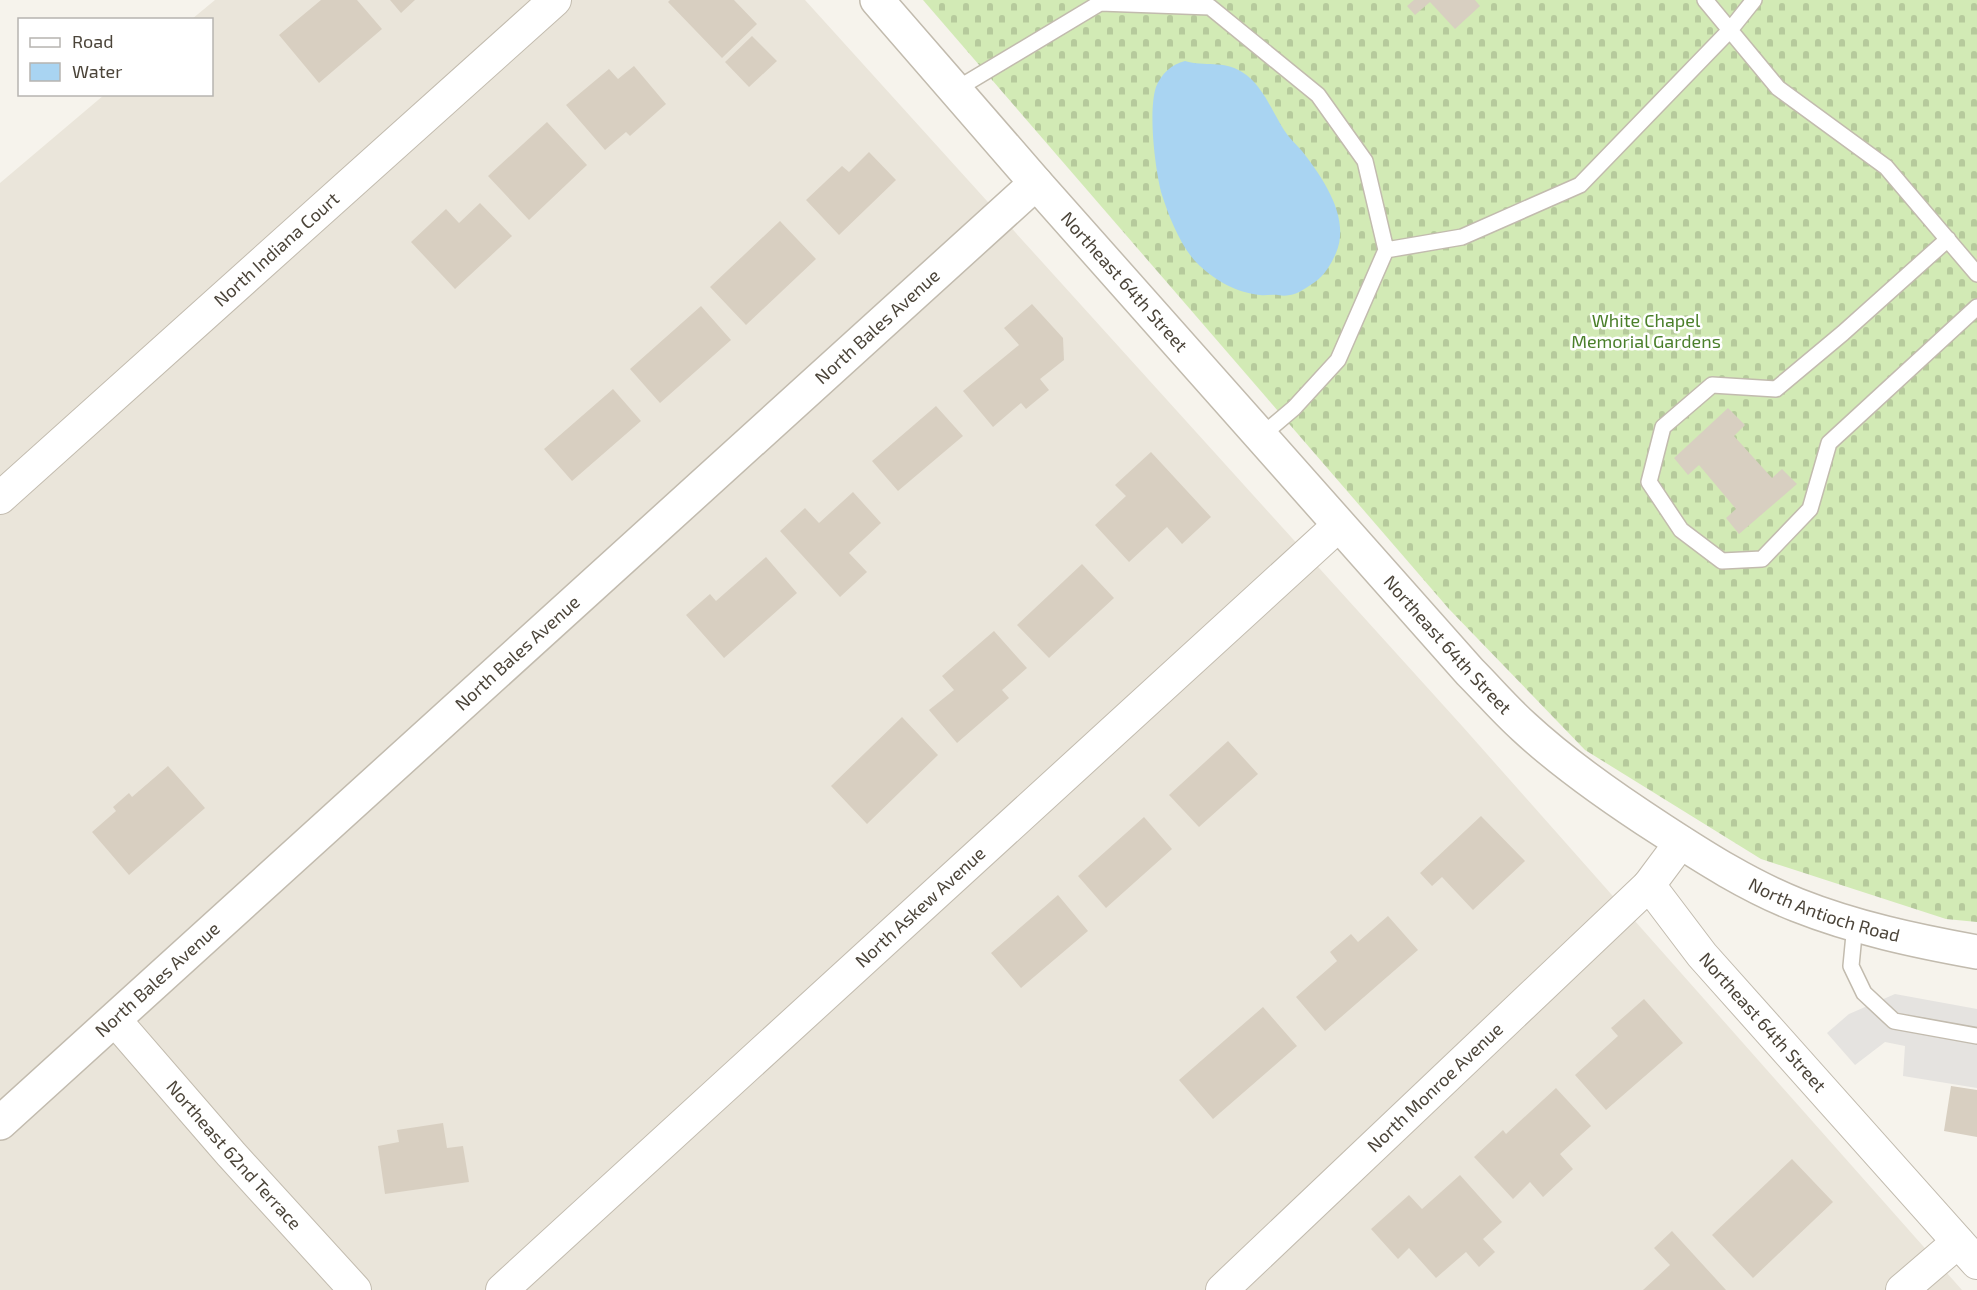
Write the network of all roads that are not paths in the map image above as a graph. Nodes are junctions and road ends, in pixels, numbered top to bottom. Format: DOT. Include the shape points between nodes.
graph roads {
  1 [pos="555,0"];
  2 [pos="877,0"];
  3 [pos="1704,0"];
  4 [pos="1754,0"];
  5 [pos="1184,3"];
  6 [pos="1730,30"];
  7 [pos="955,90"];
  8 [pos="1036,183"];
  9 [pos="1948,239"];
  10 [pos="1386,250"];
  11 [pos="1977,274"];
  12 [pos="1977,307"];
  13 [pos="1261,436"];
  14 [pos="0,498"];
  15 [pos="1340,525"];
  16 [pos="1681,842"];
  17 [pos="1648,885"];
  18 [pos="1855,924"];
  19 [pos="1977,952"];
  20 [pos="115,1020"];
  21 [pos="1977,1036"];
  22 [pos="0,1123"];
  23 [pos="1968,1252"];
  24 [pos="355,1290"];
  25 [pos="502,1290"];
  26 [pos="1222,1290"];
  27 [pos="1902,1290"];
  1 -- 14 [label="street, North Indiana Court"];
  2 -- 7 [label="street, Northeast 64th Street"];
  3 -- 6 [label="lane"];
  4 -- 6 [label="lane"];
  5 -- 7 [label="lane" via="1100,3"];
  5 -- 10 [label="lane" via="1210,7 1318,95 1365,161"];
  6 -- 9 [label="lane" via="1778,88 1886,167"];
  6 -- 10 [label="lane" via="1580,185 1462,237"];
  7 -- 8 [label="street, Northeast 64th Street"];
  8 -- 13 [label="street, Northeast 64th Street"];
  8 -- 20 [label="street, North Bales Avenue"];
  9 -- 11 [label="lane"];
  9 -- 12 [label="lane" via="1776,389 1712,385 1663,428 1649,482 1681,530 1722,561 1762,559 1810,509 1829,443"];
  10 -- 13 [label="lane" via="1338,360 1294,408"];
  13 -- 15 [label="street, Northeast 64th Street"];
  15 -- 16 [label="street, Northeast 64th Street" via="1524,728 1576,771"];
  15 -- 25 [label="street, North Askew Avenue"];
  16 -- 17 [label="street"];
  16 -- 18 [label="street, North Antioch Road" via="1736,876 1787,900"];
  17 -- 23 [label="street, Northeast 64th Street" via="1702,955"];
  17 -- 26 [label="street, North Monroe Avenue"];
  18 -- 19 [label="street, North Antioch Road" via="1904,939"];
  18 -- 21 [label="lane" via="1851,966 1864,993 1894,1021"];
  20 -- 22 [label="street, North Bales Avenue"];
  20 -- 24 [label="street, Northeast 62nd Terrace"];
  23 -- 27 [label="street"];
}
